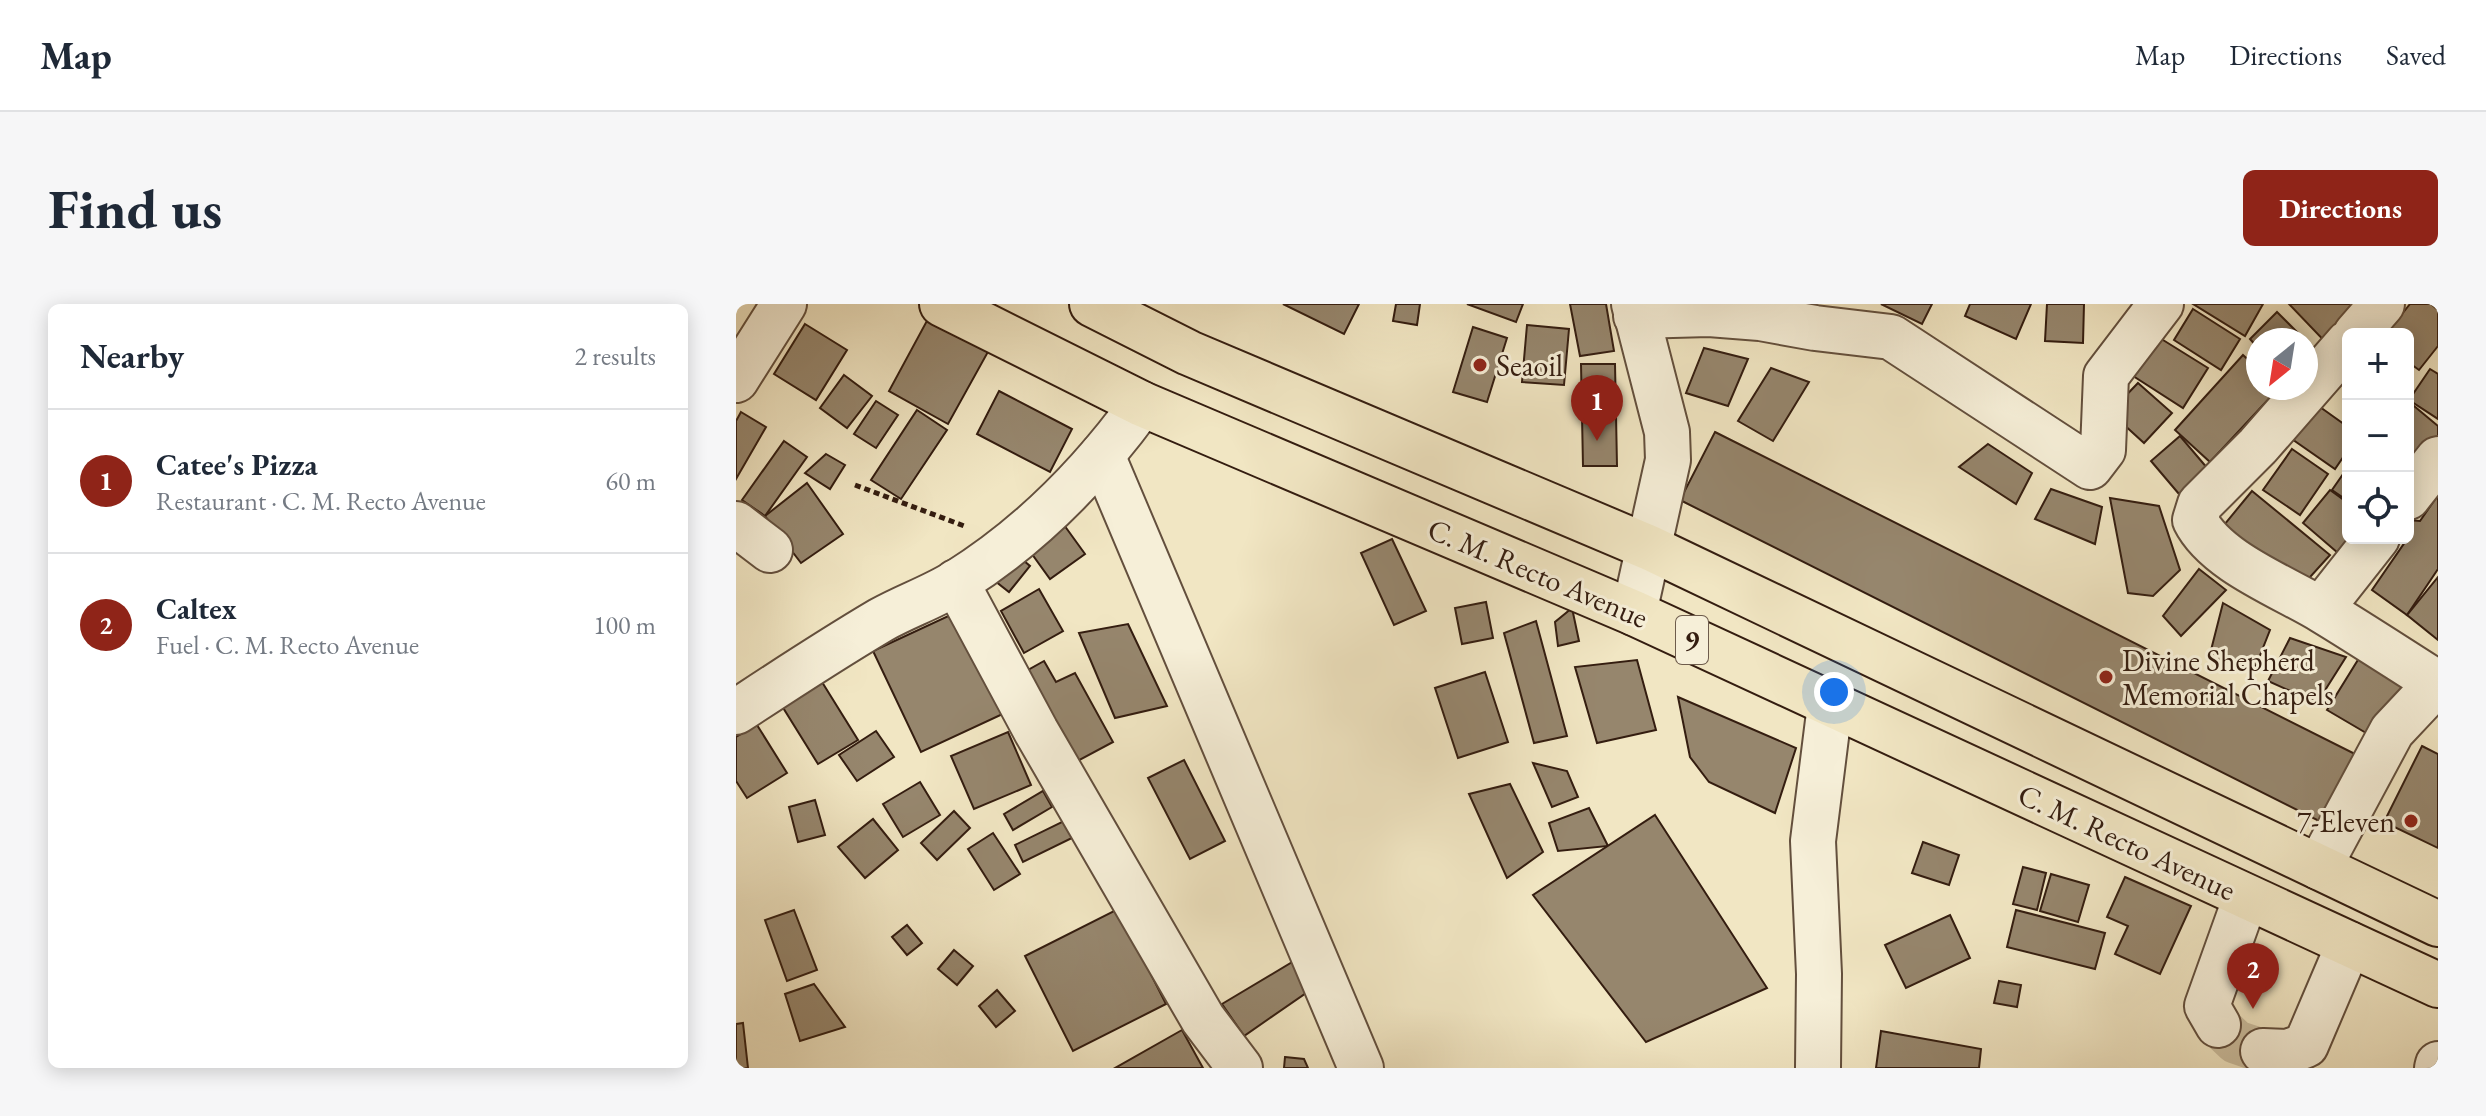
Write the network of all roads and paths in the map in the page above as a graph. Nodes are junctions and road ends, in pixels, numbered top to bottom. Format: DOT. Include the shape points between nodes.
graph roads {
  1 [pos="784,304"];
  2 [pos="942,304"];
  3 [pos="1092,304"];
  4 [pos="2161,304"];
  5 [pos="2382,304"];
  6 [pos="1635,310"];
  7 [pos="2361,328"];
  8 [pos="2342,350"];
  9 [pos="736,380"];
  10 [pos="1142,404"];
  11 [pos="1102,455"];
  12 [pos="2438,459"];
  13 [pos="855,485"];
  14 [pos="2414,489"];
  15 [pos="736,524"];
  16 [pos="2372,544"];
  17 [pos="1008,546"];
  18 [pos="1650,548"];
  19 [pos="770,550"];
  20 [pos="956,582"];
  21 [pos="2321,609"];
  22 [pos="1634,613"];
  23 [pos="2438,682"];
  24 [pos="1830,705"];
  25 [pos="736,712"];
  26 [pos="2333,874"];
  27 [pos="2246,897"];
  28 [pos="2438,924"];
  29 [pos="2349,944"];
  30 [pos="2438,985"];
  31 [pos="2218,1025"];
  32 [pos="2263,1051"];
  33 [pos="1240,1068"];
  34 [pos="1361,1068"];
  35 [pos="1818,1068"];
  1 -- 9 [label="street"];
  2 -- 10 [label="highway, C. M. Recto Avenue / 9"];
  3 -- 18 [label="highway, C. M. Recto Avenue / 9" via="1189,353"];
  4 -- 6 [label="street" via="2106,376 2103,450 2090,467 1891,337 1760,318"];
  5 -- 7 [label="street"];
  6 -- 18 [label="street" via="1667,446"];
  8 -- 21 [label="street" via="2200,504 2195,520 2203,536 2236,561"];
  10 -- 11 [label="street"];
  10 -- 22 [label="highway, C. M. Recto Avenue / 9"];
  11 -- 17 [label="street"];
  11 -- 34 [label="street"];
  12 -- 14 [label="street"];
  13 -- 17 [label="path" via="950,518"];
  15 -- 19 [label="street"];
  16 -- 21 [label="street"];
  17 -- 20 [label="street"];
  18 -- 22 [label="street"];
  18 -- 26 [label="highway, C. M. Recto Avenue / 9"];
  20 -- 25 [label="street" via="882,620"];
  20 -- 33 [label="street" via="1203,1019"];
  21 -- 23 [label="street"];
  22 -- 24 [label="highway, C. M. Recto Avenue / 9"];
  23 -- 26 [label="street" via="2415,745"];
  24 -- 27 [label="highway, C. M. Recto Avenue / 9"];
  24 -- 35 [label="street" via="1813,841"];
  26 -- 28 [label="highway, C. M. Recto Avenue / 9"];
  27 -- 29 [label="highway, C. M. Recto Avenue / 9"];
  27 -- 31 [label="street" via="2207,1006"];
  29 -- 30 [label="highway, C. M. Recto Avenue / 9"];
  29 -- 32 [label="street" via="2306,1045 2288,1052"];
}
